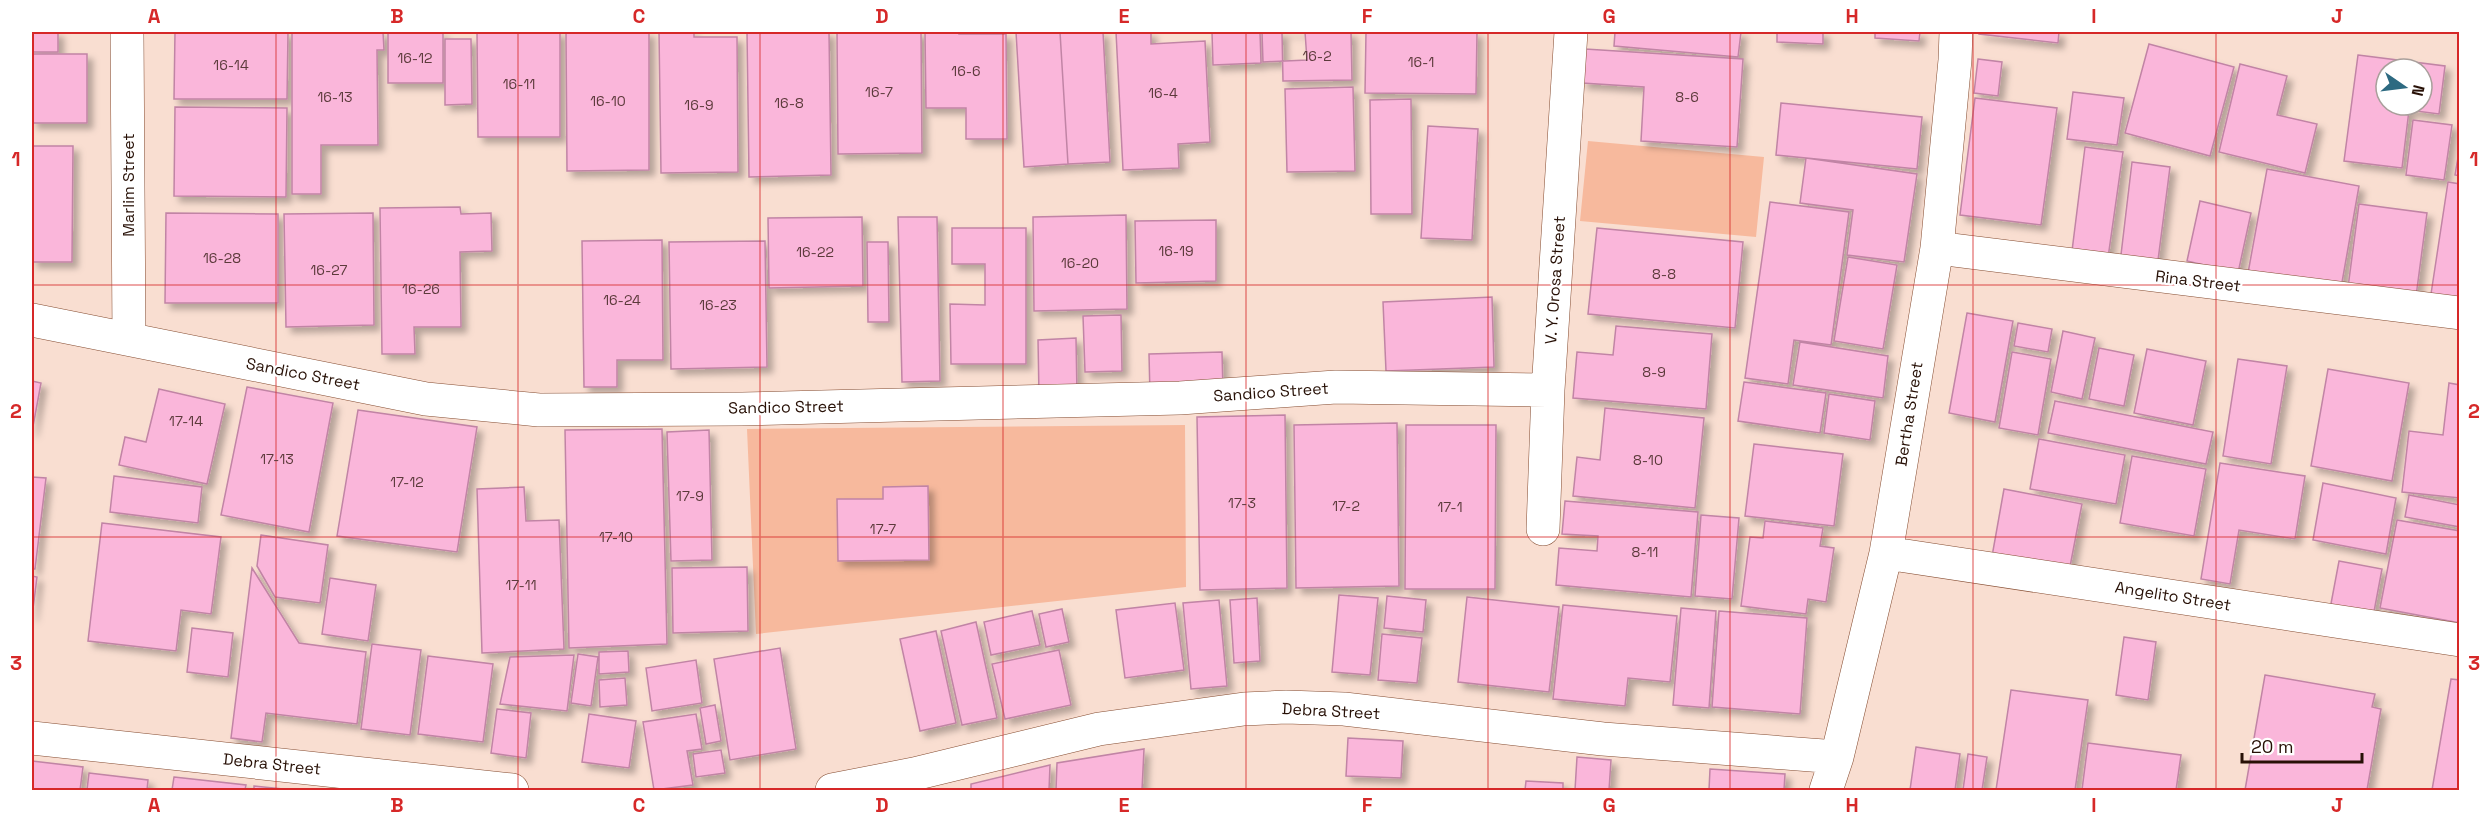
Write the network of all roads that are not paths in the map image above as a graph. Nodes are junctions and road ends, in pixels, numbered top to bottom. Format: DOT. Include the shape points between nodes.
graph roads {
  1 [pos="127,32"];
  2 [pos="1571,32"];
  3 [pos="1956,32"];
  4 [pos="1936,248"];
  5 [pos="2460,313"];
  6 [pos="32,320"];
  7 [pos="129,339"];
  8 [pos="1548,390"];
  9 [pos="1542,529"];
  10 [pos="1886,553"];
  11 [pos="2460,639"];
  12 [pos="32,738"];
  13 [pos="1837,757"];
  14 [pos="512,790"];
  15 [pos="832,790"];
  16 [pos="1826,790"];
  1 -- 7 [label="street, Marlim Street"];
  2 -- 8 [label="street, V. Y. Orosa Street"];
  3 -- 4 [label="street, Bertha Street"];
  4 -- 5 [label="street, Rina Street"];
  4 -- 10 [label="street, Bertha Street"];
  6 -- 7 [label="street, Sandico Street"];
  7 -- 8 [label="street, Sandico Street" via="426,399 539,410 1180,398 1336,387"];
  8 -- 9 [label="street, V. Y. Orosa Street"];
  10 -- 11 [label="street, Angelito Street"];
  10 -- 13 [label="street, Bertha Street"];
  12 -- 14 [label="street, Debra Street"];
  13 -- 15 [label="street, Debra Street" via="1604,739 1344,709 1286,707 1099,729"];
  13 -- 16 [label="street, Bertha Street"];
}
